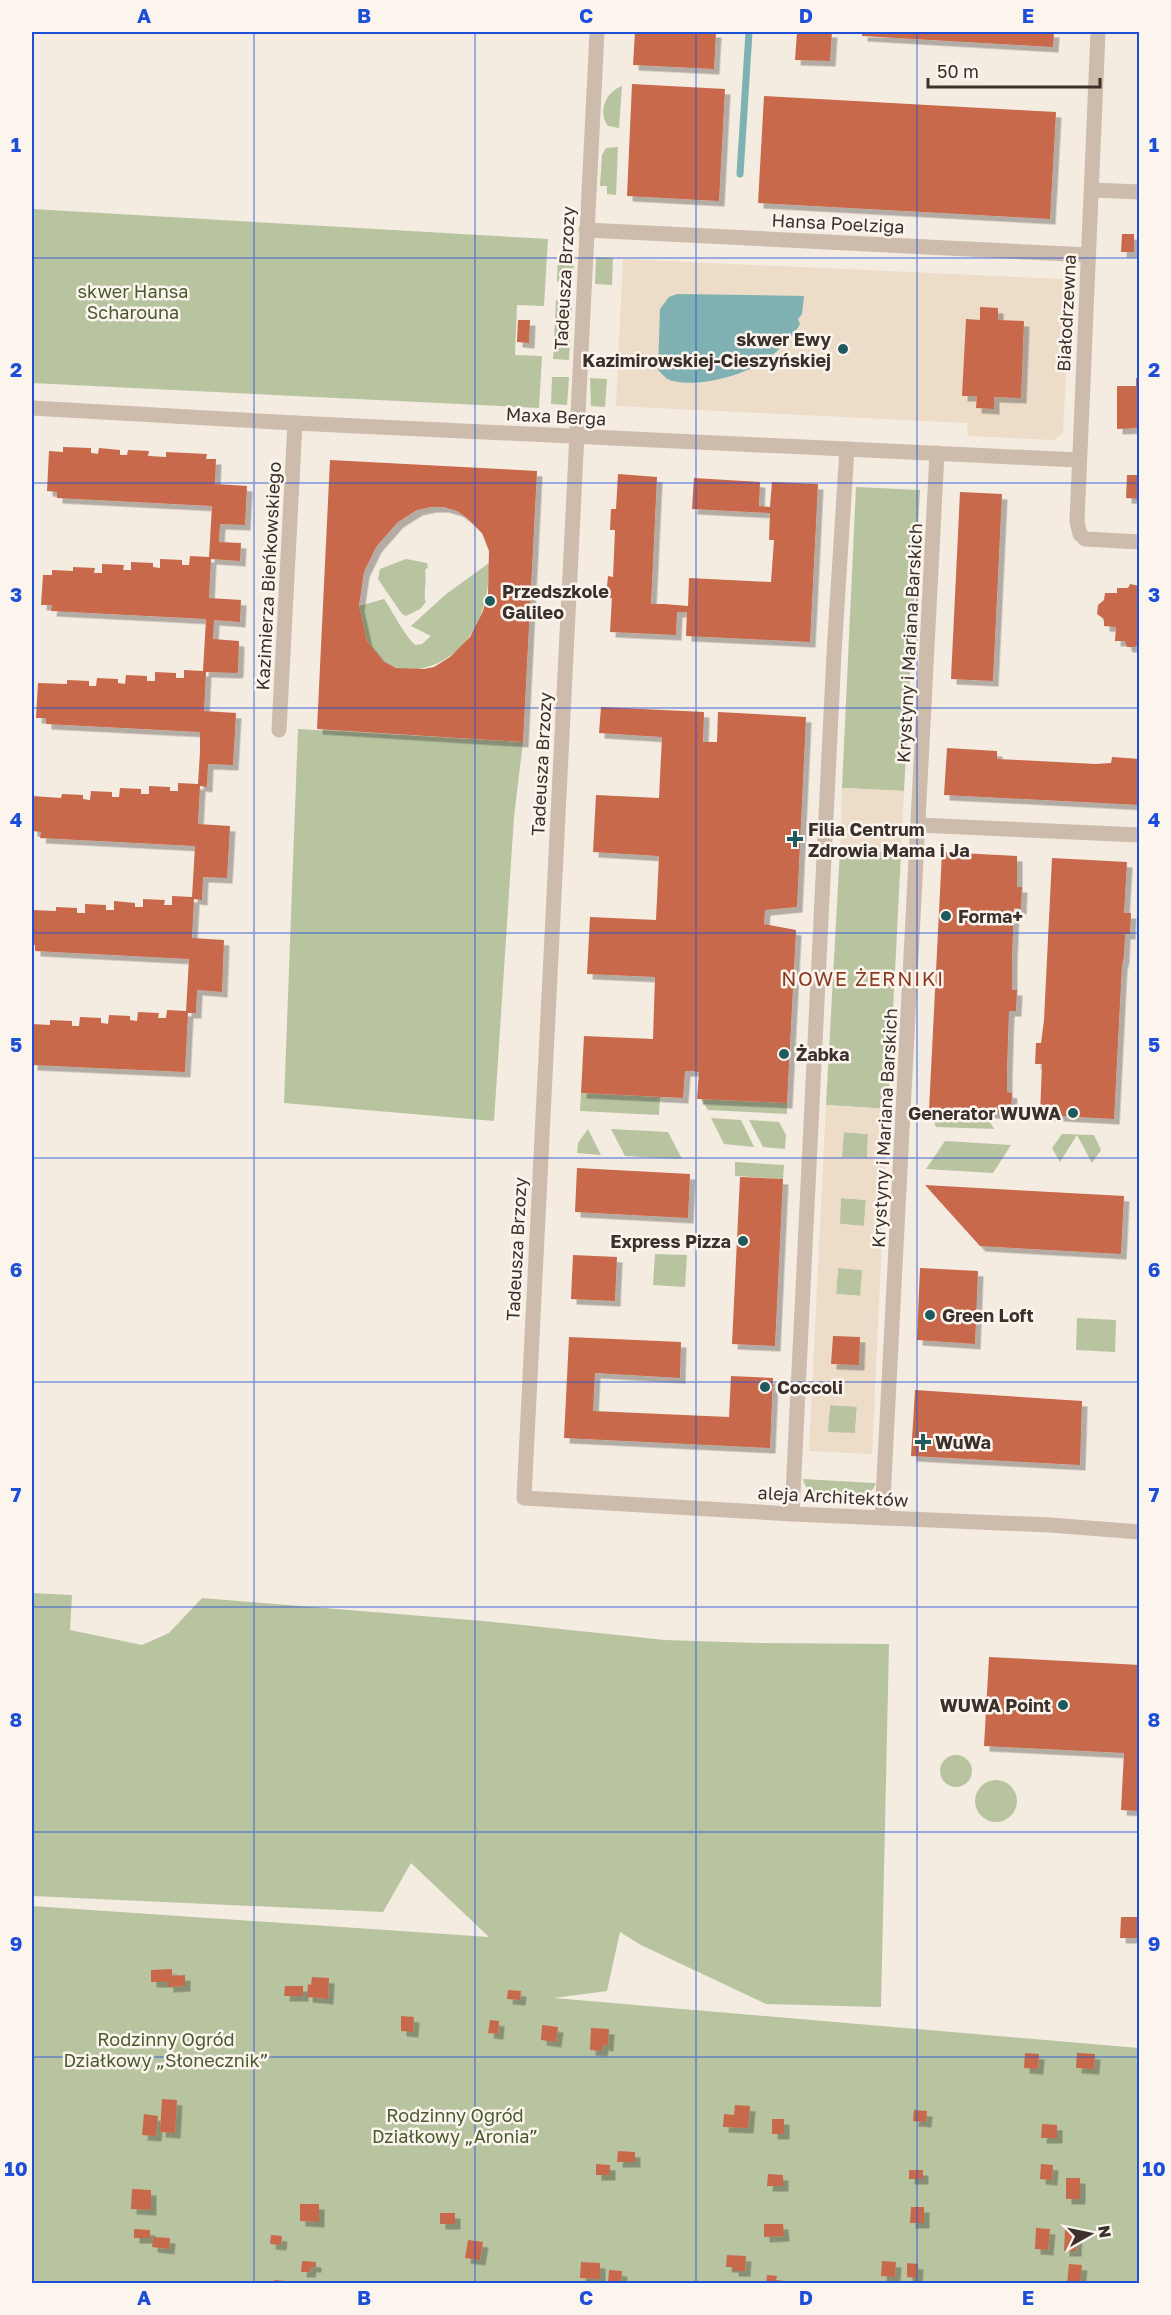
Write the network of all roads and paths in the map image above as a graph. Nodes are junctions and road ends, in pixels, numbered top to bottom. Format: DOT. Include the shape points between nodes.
graph roads {
  1 [pos="597,32"];
  2 [pos="1098,32"];
  3 [pos="1092,190"];
  4 [pos="1140,192"];
  5 [pos="586,230"];
  6 [pos="1088,255"];
  7 [pos="32,408"];
  8 [pos="295,423"];
  9 [pos="577,436"];
  10 [pos="847,449"];
  11 [pos="937,453"];
  12 [pos="1078,460"];
  13 [pos="1140,542"];
  14 [pos="279,730"];
  15 [pos="919,825"];
  16 [pos="1140,835"];
  17 [pos="524,1498"];
  18 [pos="792,1514"];
  19 [pos="882,1518"];
  20 [pos="1140,1532"];
  1 -- 5 [label="street, Tadeusza Brzozy"];
  2 -- 3 [label="street, Białodrzewna"];
  3 -- 4 [label="street"];
  3 -- 6 [label="street, Białodrzewna"];
  5 -- 6 [label="street, Hansa Poelziga"];
  5 -- 9 [label="street, Tadeusza Brzozy"];
  6 -- 12 [label="street, Białodrzewna"];
  7 -- 8 [label="street, Maxa Berga"];
  8 -- 9 [label="street, Maxa Berga"];
  8 -- 14 [label="street, Kazimierza Bieńkowskiego"];
  9 -- 10 [label="street, Maxa Berga"];
  9 -- 17 [label="street, Tadeusza Brzozy"];
  10 -- 11 [label="street, Maxa Berga"];
  10 -- 18 [label="street"];
  11 -- 12 [label="street, Maxa Berga"];
  11 -- 15 [label="street, Krystyny i Mariana Barskich"];
  12 -- 13 [label="street, Białodrzewna" via="1080,534 1085,539"];
  15 -- 16 [label="street"];
  15 -- 19 [label="street, Krystyny i Mariana Barskich"];
  17 -- 18 [label="street, aleja Architektów"];
  18 -- 19 [label="street, aleja Architektów"];
  19 -- 20 [label="street, aleja Architektów"];
}
